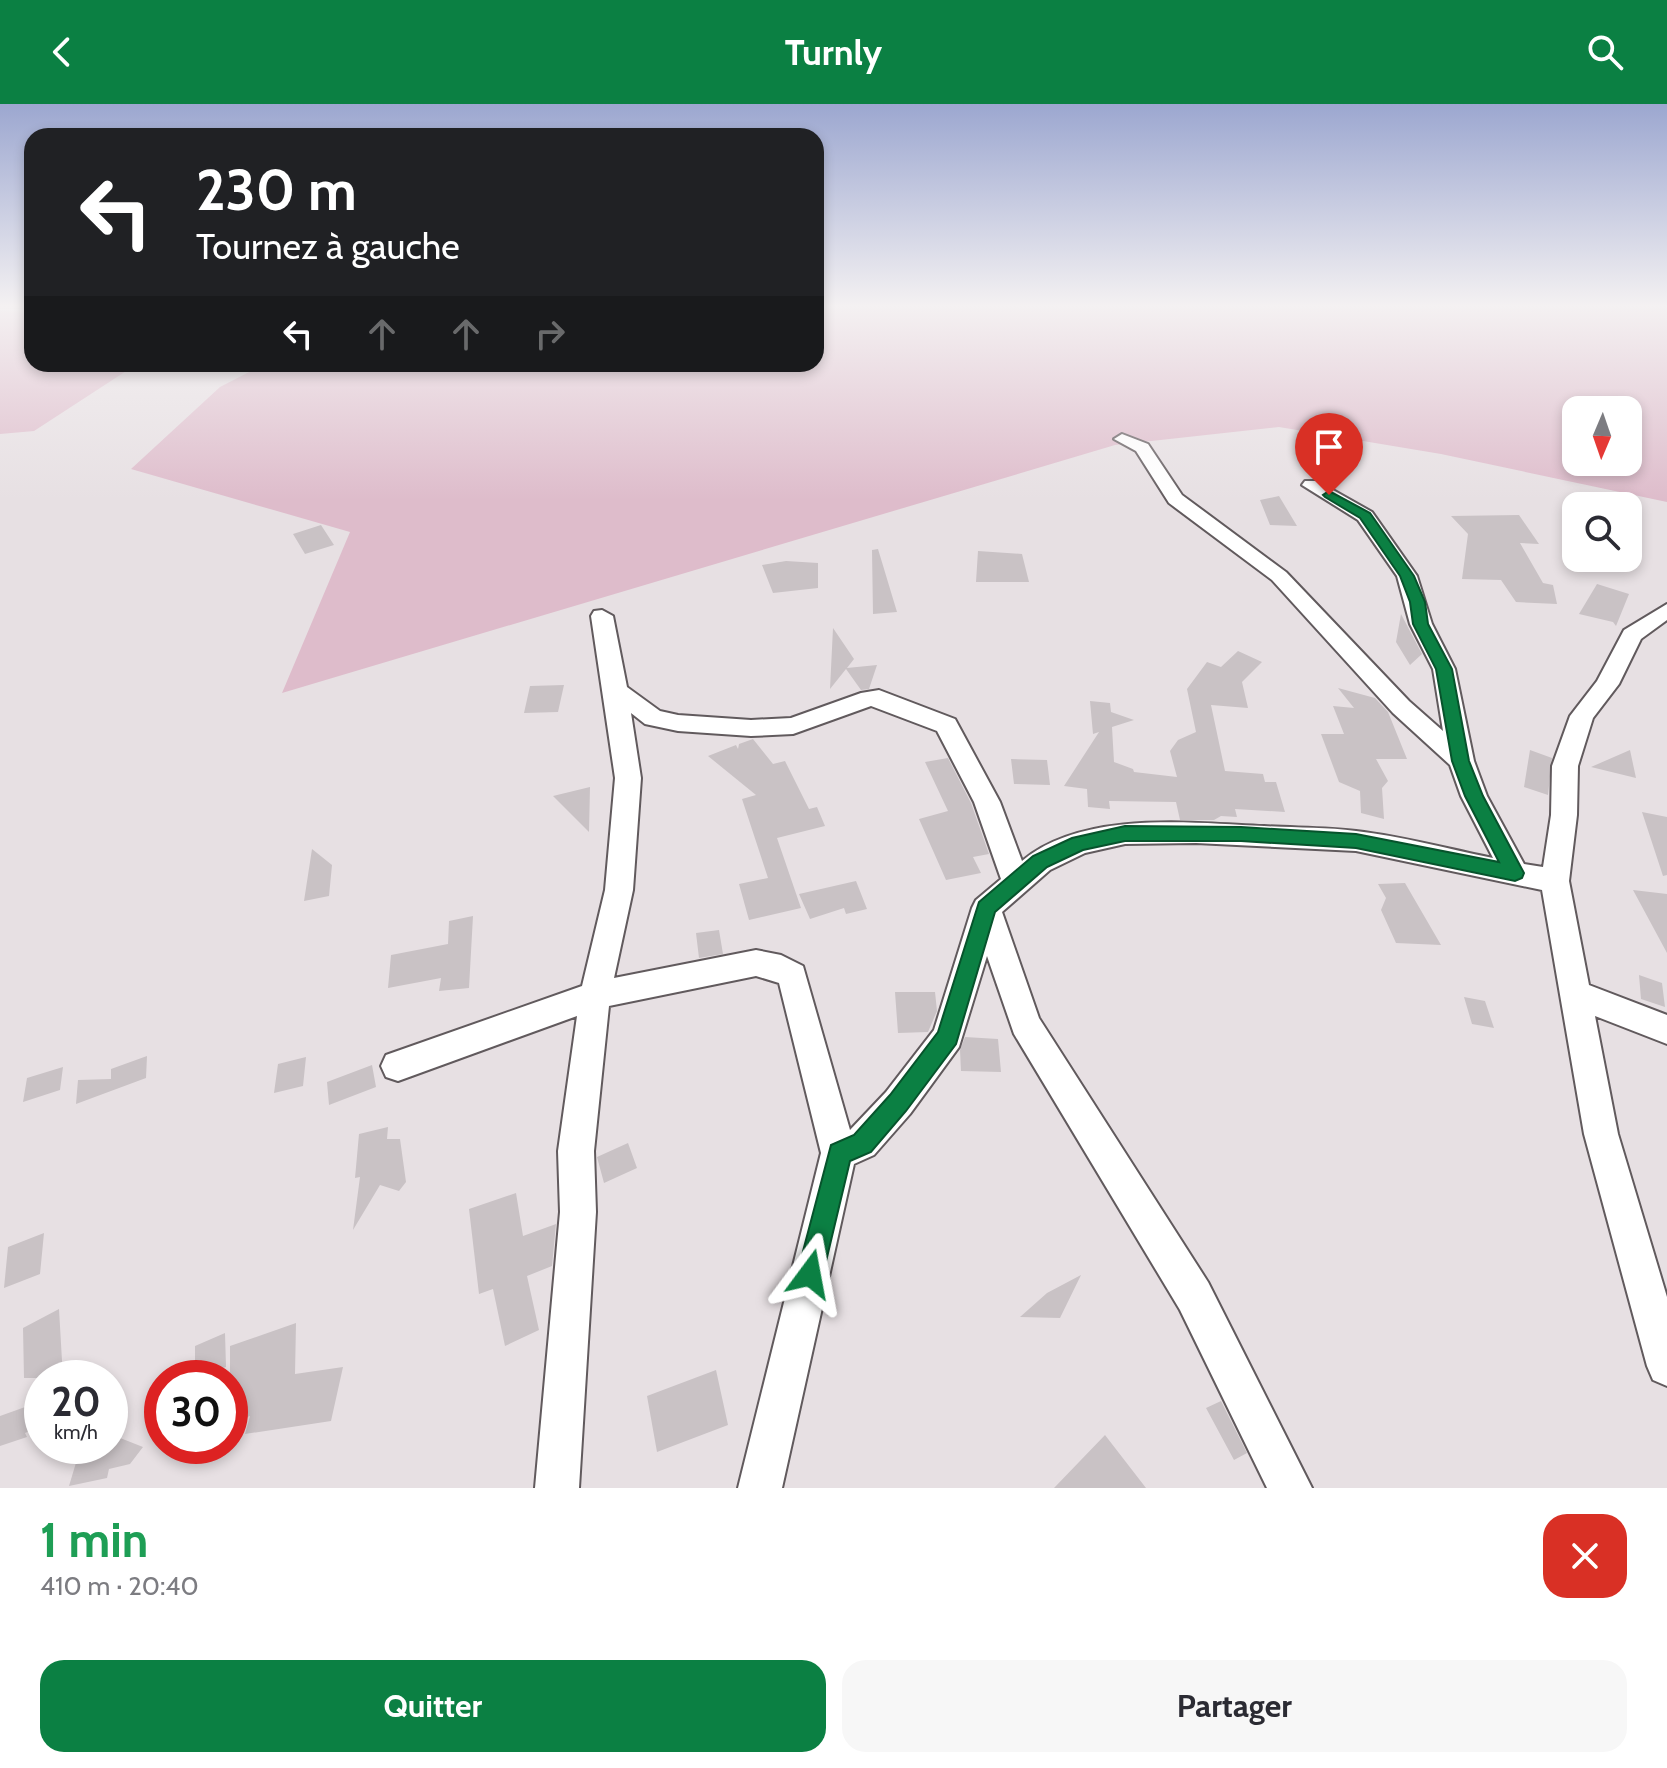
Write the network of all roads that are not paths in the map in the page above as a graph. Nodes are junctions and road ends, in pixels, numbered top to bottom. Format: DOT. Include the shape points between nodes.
graph roads {
  1 [pos="1122,439"];
  2 [pos="1311,485"];
  3 [pos="1667,610"];
  4 [pos="602,616"];
  5 [pos="616,690"];
  6 [pos="1461,761"];
  7 [pos="1515,873"];
  8 [pos="1016,881"];
  9 [pos="1555,881"];
  10 [pos="986,908"];
  11 [pos="1574,993"];
  12 [pos="595,995"];
  13 [pos="1667,1030"];
  14 [pos="398,1066"];
  15 [pos="839,1153"];
  16 [pos="1667,1366"];
  17 [pos="557,1488"];
  18 [pos="760,1488"];
  19 [pos="1290,1488"];
  1 -- 6 [label="street" via="1142,448 1175,499 1279,576 1401,707"];
  2 -- 6 [label="street" via="1365,516 1407,576 1421,624 1444,669"];
  3 -- 9 [label="street" via="1632,635 1607,684 1582,716 1565,766"];
  4 -- 5 [label="street"];
  5 -- 8 [label="street" via="653,718 678,723 793,726 879,698 946,725 987,802"];
  5 -- 12 [label="street" via="628,778 625,832 619,890"];
  6 -- 7 [label="street"];
  7 -- 8 [label="street" via="1356,841 1263,834 1125,834 1079,844 1040,862"];
  7 -- 9 [label="street"];
  8 -- 10 [label="street"];
  9 -- 11 [label="street"];
  10 -- 15 [label="street" via="948,1037 862,1143"];
  10 -- 19 [label="street" via="1025,1024 1194,1296"];
  11 -- 13 [label="street"];
  11 -- 16 [label="street" via="1601,1134"];
  12 -- 14 [label="street"];
  12 -- 15 [label="street" via="756,963 792,975"];
  12 -- 17 [label="street" via="576,1151 577,1227"];
  15 -- 18 [label="street"];
}
